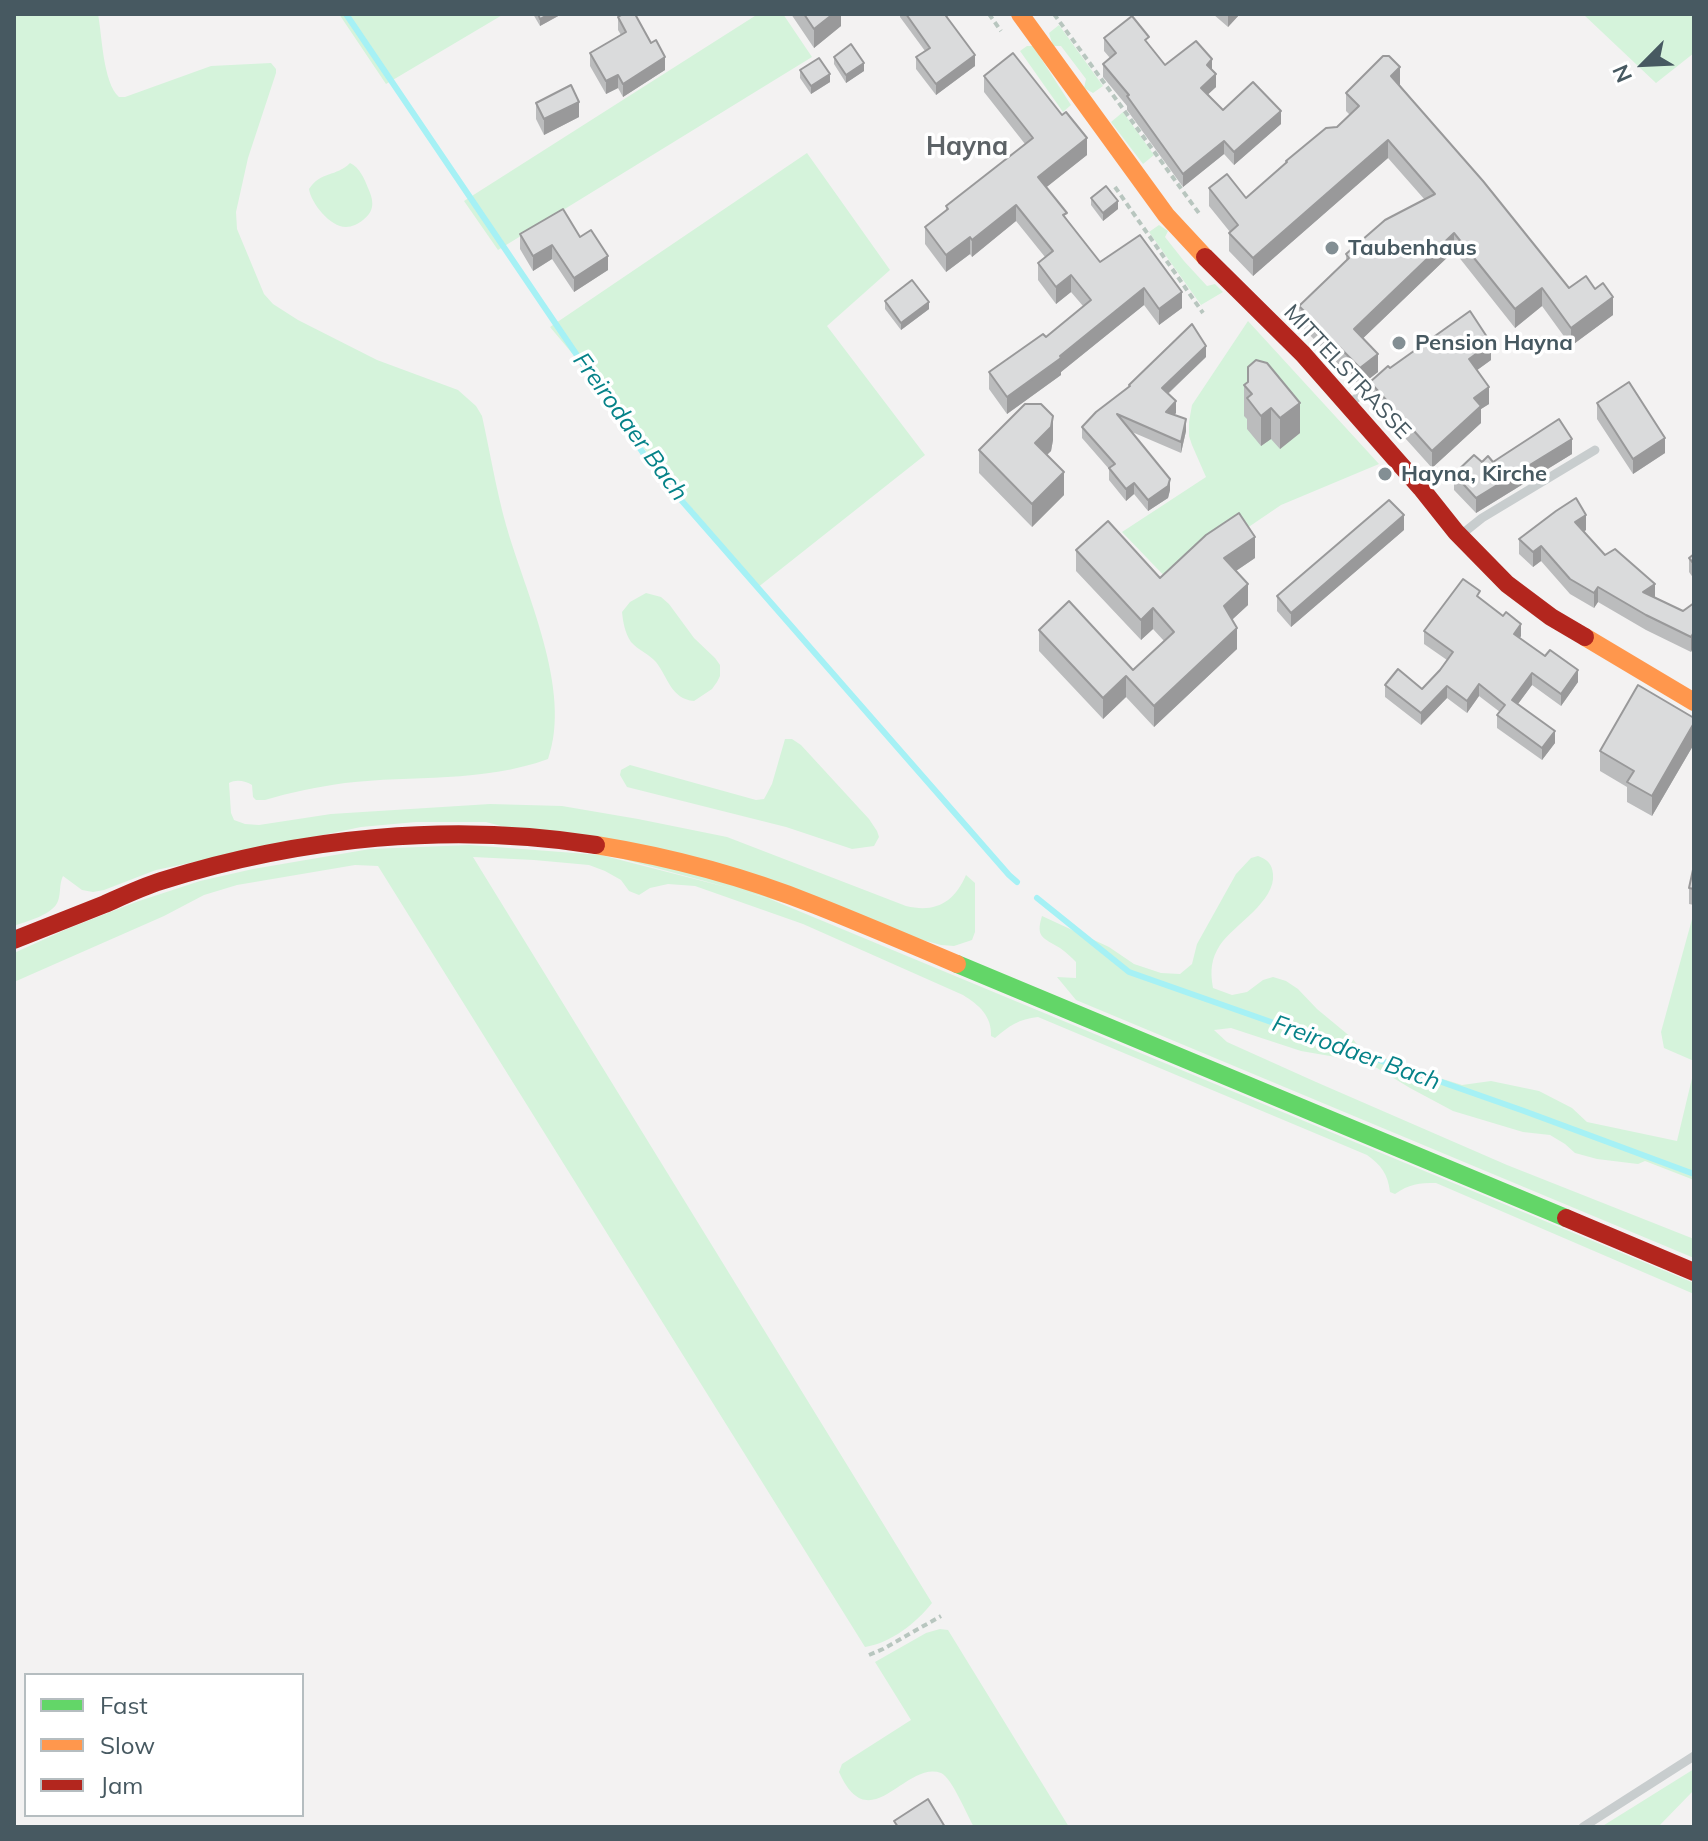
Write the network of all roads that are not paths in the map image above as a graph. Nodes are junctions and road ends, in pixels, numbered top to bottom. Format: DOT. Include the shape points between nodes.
graph roads {
  1 [pos="1020,14"];
  2 [pos="1383,378"];
  3 [pos="1348,405"];
  4 [pos="1595,450"];
  5 [pos="1460,536"];
  6 [pos="1694,702"];
  7 [pos="14,940"];
  8 [pos="1694,1272"];
  9 [pos="1694,1756"];
  10 [pos="1583,1827"];
  1 -- 3 [label="main road, MITTELSTRASSE" via="1166,215"];
  2 -- 3 [label="lane"];
  3 -- 5 [label="main road, MITTELSTRASSE"];
  4 -- 5 [label="lane"];
  5 -- 6 [label="main road, MITTELSTRASSE" via="1507,584 1551,617"];
  7 -- 8 [label="main road" via="157,882 271,853 361,840 462,833 543,838 671,859 813,904"];
  9 -- 10 [label="lane"];
}
